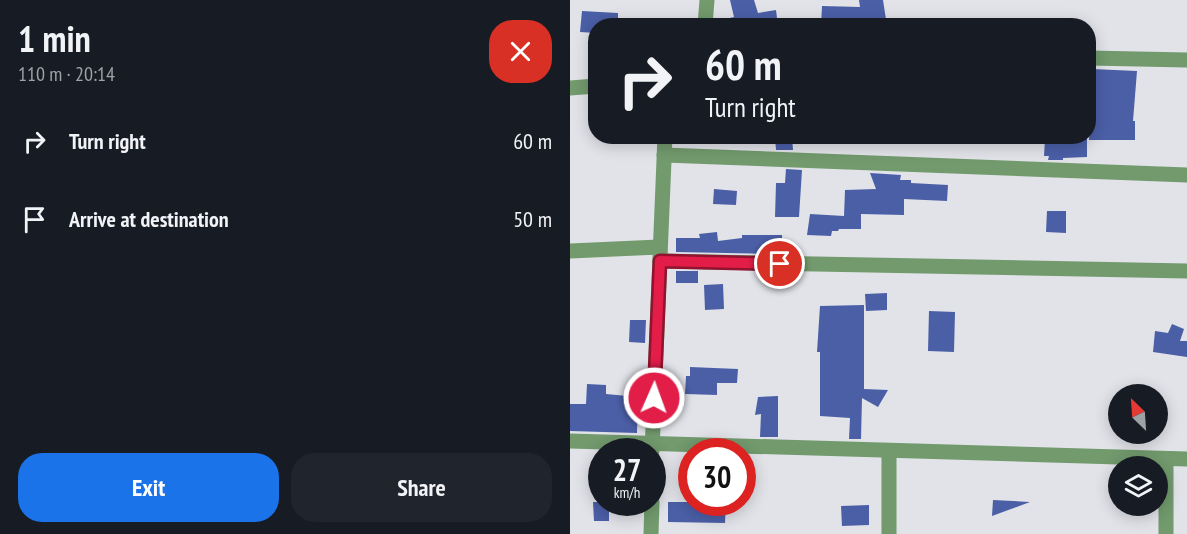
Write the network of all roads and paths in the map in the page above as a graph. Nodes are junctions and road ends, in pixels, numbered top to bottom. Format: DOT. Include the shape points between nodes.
graph roads {
  1 [pos="707,0"];
  2 [pos="706,18"];
  3 [pos="1096,58"];
  4 [pos="1187,60"];
  5 [pos="588,87"];
  6 [pos="570,88"];
  7 [pos="665,144"];
  8 [pos="664,155"];
  9 [pos="1187,175"];
  10 [pos="570,251"];
  11 [pos="660,254"];
  12 [pos="1187,271"];
  13 [pos="652,438"];
  14 [pos="570,441"];
  15 [pos="588,442"];
  16 [pos="666,447"];
  17 [pos="889,452"];
  18 [pos="1108,458"];
  19 [pos="1168,459"];
  20 [pos="1187,459"];
  21 [pos="652,516"];
  22 [pos="1166,516"];
  23 [pos="651,534"];
  24 [pos="889,534"];
  25 [pos="1166,534"];
  1 -- 2 [label="street"];
  3 -- 4 [label="street"];
  5 -- 6 [label="street"];
  7 -- 8 [label="street"];
  8 -- 9 [label="street"];
  8 -- 11 [label="street"];
  10 -- 11 [label="street"];
  11 -- 12 [label="street"];
  11 -- 13 [label="street"];
  14 -- 15 [label="street"];
  16 -- 17 [label="street"];
  17 -- 18 [label="street"];
  17 -- 24 [label="street"];
  19 -- 20 [label="street"];
  21 -- 23 [label="street"];
  22 -- 25 [label="street"];
}
